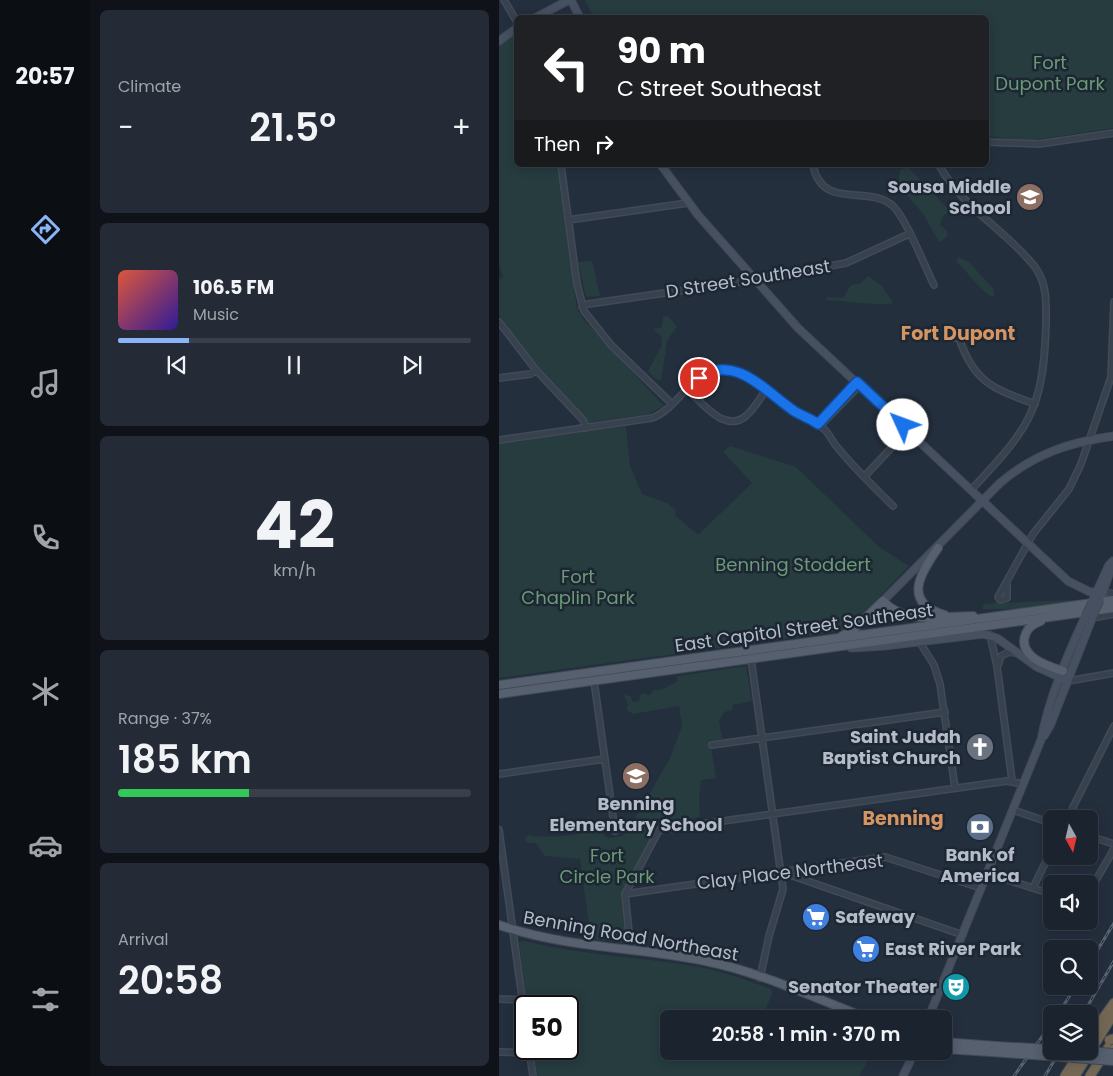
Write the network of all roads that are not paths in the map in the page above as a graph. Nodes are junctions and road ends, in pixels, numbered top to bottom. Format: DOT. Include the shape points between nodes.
graph roads {
  1 [pos="505,0"];
  2 [pos="570,0"];
  3 [pos="541,15"];
  4 [pos="578,15"];
  5 [pos="514,16"];
  6 [pos="514,30"];
  7 [pos="499,41"];
  8 [pos="1113,133"];
  9 [pos="989,142"];
  10 [pos="561,167"];
  11 [pos="662,167"];
  12 [pos="814,167"];
  13 [pos="940,167"];
  14 [pos="688,204"];
  15 [pos="568,220"];
  16 [pos="909,234"];
  17 [pos="755,280"];
  18 [pos="934,285"];
  19 [pos="1113,302"];
  20 [pos="582,307"];
  21 [pos="499,322"];
  22 [pos="959,338"];
  23 [pos="536,370"];
  24 [pos="499,378"];
  25 [pos="859,383"];
  26 [pos="687,389"];
  27 [pos="766,390"];
  28 [pos="672,404"];
  29 [pos="1035,404"];
  30 [pos="819,425"];
  31 [pos="587,428"];
  32 [pos="908,430"];
  33 [pos="1113,436"];
  34 [pos="499,440"];
  35 [pos="1089,440"];
  36 [pos="864,477"];
  37 [pos="972,489"];
  38 [pos="983,500"];
  39 [pos="893,506"];
  40 [pos="1028,543"];
  41 [pos="938,548"];
  42 [pos="1113,560"];
  43 [pos="1007,583"];
  44 [pos="1104,592"];
  45 [pos="1095,593"];
  46 [pos="1113,594"];
  47 [pos="1113,600"];
  48 [pos="883,601"];
  49 [pos="1113,608"];
  50 [pos="1078,613"];
  51 [pos="1019,614"];
  52 [pos="1113,614"];
  53 [pos="957,616"];
  54 [pos="1090,617"];
  55 [pos="990,635"];
  56 [pos="919,641"];
  57 [pos="828,644"];
  58 [pos="1017,652"];
  59 [pos="751,659"];
  60 [pos="997,666"];
  61 [pos="1113,673"];
  62 [pos="1068,676"];
  63 [pos="594,681"];
  64 [pos="499,685"];
  65 [pos="499,694"];
  66 [pos="945,712"];
  67 [pos="1113,726"];
  68 [pos="763,738"];
  69 [pos="711,745"];
  70 [pos="605,760"];
  71 [pos="499,774"];
  72 [pos="1012,780"];
  73 [pos="1023,784"];
  74 [pos="955,788"];
  75 [pos="1013,810"];
  76 [pos="1071,810"];
  77 [pos="773,813"];
  78 [pos="1043,820"];
  79 [pos="499,830"];
  80 [pos="615,831"];
  81 [pos="1098,839"];
  82 [pos="1113,844"];
  83 [pos="1113,849"];
  84 [pos="501,852"];
  85 [pos="1044,865"];
  86 [pos="781,872"];
  87 [pos="987,873"];
  88 [pos="1098,876"];
  89 [pos="981,888"];
  90 [pos="1033,888"];
  91 [pos="1043,891"];
  92 [pos="625,894"];
  93 [pos="499,925"];
  94 [pos="513,930"];
  95 [pos="963,935"];
  96 [pos="631,951"];
  97 [pos="760,978"];
  98 [pos="522,995"];
  99 [pos="499,999"];
  100 [pos="514,1000"];
  101 [pos="1113,1003"];
  102 [pos="846,1010"];
  103 [pos="932,1010"];
  104 [pos="1113,1013"];
  105 [pos="1098,1025"];
  106 [pos="1098,1036"];
  107 [pos="1112,1039"];
  108 [pos="952,1043"];
  109 [pos="1098,1047"];
  110 [pos="952,1049"];
  111 [pos="994,1049"];
  112 [pos="1043,1049"];
  113 [pos="499,1052"];
  114 [pos="514,1052"];
  115 [pos="1113,1053"];
  116 [pos="1098,1054"];
  117 [pos="531,1060"];
  118 [pos="911,1060"];
  119 [pos="1080,1060"];
  120 [pos="1083,1060"];
  121 [pos="1087,1060"];
  122 [pos="1113,1061"];
  123 [pos="906,1074"];
  124 [pos="1088,1075"];
  125 [pos="533,1076"];
  126 [pos="1065,1076"];
  127 [pos="1075,1076"];
  1 -- 5 [label="street"];
  2 -- 3 [label="main road"];
  2 -- 4 [label="main road"];
  6 -- 7 [label="main road"];
  8 -- 9 [label="street" via="1039,144"];
  10 -- 15 [label="street"];
  11 -- 14 [label="main road"];
  12 -- 16 [label="street" via="817,178 830,190 889,203 898,212"];
  13 -- 29 [label="street" via="965,200 1031,262 1043,280 1046,302 1044,364"];
  14 -- 15 [label="street"];
  14 -- 17 [label="main road"];
  15 -- 20 [label="street"];
  16 -- 17 [label="street, D Street Southeast" via="852,261"];
  16 -- 18 [label="street"];
  17 -- 20 [label="street, D Street Southeast"];
  17 -- 25 [label="main road" via="798,328"];
  19 -- 35 [label="street" via="1111,379"];
  20 -- 28 [label="street" via="611,344"];
  21 -- 23 [label="street"];
  22 -- 29 [label="street" via="967,361 981,378 995,389"];
  23 -- 24 [label="street" via="531,374"];
  23 -- 31 [label="street"];
  25 -- 30 [label="street"];
  25 -- 32 [label="main road"];
  26 -- 27 [label="street" via="708,373 727,369 744,374"];
  26 -- 27 [label="street" via="718,417 732,421 747,415"];
  26 -- 28 [label="street"];
  27 -- 30 [label="street" via="796,413"];
  28 -- 31 [label="street" via="651,418"];
  29 -- 37 [label="street" via="1015,442"];
  30 -- 36 [label="street"];
  31 -- 34 [label="street"];
  32 -- 36 [label="street"];
  32 -- 37 [label="main road"];
  33 -- 35 [label="main road"];
  35 -- 38 [label="main road" via="1061,446 1027,462"];
  35 -- 40 [label="street" via="1071,485"];
  36 -- 39 [label="street"];
  37 -- 38 [label="main road"];
  38 -- 40 [label="main road"];
  38 -- 41 [label="main road"];
  40 -- 43 [label="street"];
  40 -- 45 [label="main road" via="1068,581"];
  41 -- 48 [label="main road"];
  41 -- 53 [label="main road" via="920,574 919,593 933,610"];
  42 -- 44 [label="main road"];
  42 -- 45 [label="main road"];
  44 -- 45 [label="main road"];
  44 -- 46 [label="street"];
  44 -- 54 [label="main road, bridge"];
  45 -- 54 [label="main road, bridge"];
  47 -- 51 [label="main road, East Capitol Street Southeast"];
  48 -- 53 [label="main road" via="893,609 912,615"];
  48 -- 57 [label="main road" via="853,630"];
  49 -- 50 [label="main road"];
  50 -- 57 [label="main road"];
  50 -- 62 [label="main road" via="1033,624 1024,637 1029,654"];
  51 -- 53 [label="main road"];
  51 -- 57 [label="main road, East Capitol Street Southeast"];
  52 -- 54 [label="street"];
  54 -- 62 [label="main road"];
  55 -- 56 [label="main road" via="976,633"];
  55 -- 58 [label="main road"];
  55 -- 60 [label="street"];
  56 -- 57 [label="main road" via="870,648"];
  56 -- 66 [label="street" via="938,676"];
  57 -- 59 [label="main road"];
  57 -- 64 [label="main road, East Capitol Street Southeast"];
  58 -- 60 [label="street" via="1001,656"];
  58 -- 62 [label="main road" via="1037,667"];
  59 -- 63 [label="main road"];
  59 -- 68 [label="street"];
  60 -- 72 [label="street"];
  61 -- 62 [label="street"];
  62 -- 73 [label="main road" via="1045,719 1041,740"];
  63 -- 65 [label="main road"];
  63 -- 70 [label="street"];
  66 -- 68 [label="street"];
  66 -- 74 [label="street"];
  67 -- 76 [label="street"];
  68 -- 69 [label="street"];
  68 -- 77 [label="street"];
  70 -- 71 [label="street"];
  70 -- 80 [label="street"];
  72 -- 73 [label="street"];
  72 -- 74 [label="street"];
  73 -- 75 [label="main road"];
  74 -- 77 [label="street"];
  75 -- 78 [label="street"];
  75 -- 87 [label="main road"];
  77 -- 86 [label="street"];
  77 -- 92 [label="street" via="659,830"];
  79 -- 84 [label="street"];
  81 -- 82 [label="street"];
  83 -- 88 [label="street"];
  84 -- 94 [label="street"];
  85 -- 90 [label="street"];
  86 -- 89 [label="street, Clay Place Northeast" via="888,857"];
  86 -- 92 [label="street, Clay Place Northeast"];
  86 -- 95 [label="street"];
  86 -- 97 [label="street" via="783,892"];
  87 -- 89 [label="main road"];
  87 -- 90 [label="street"];
  89 -- 95 [label="main road"];
  90 -- 91 [label="street"];
  92 -- 96 [label="street"];
  93 -- 94 [label="main road, Benning Road Northeast"];
  94 -- 96 [label="main road, Benning Road Northeast" via="564,942"];
  94 -- 98 [label="street"];
  95 -- 103 [label="main road"];
  96 -- 97 [label="main road, Benning Road Northeast" via="706,961"];
  97 -- 102 [label="main road, Benning Road Northeast"];
  99 -- 100 [label="street"];
  101 -- 105 [label="highway"];
  104 -- 106 [label="highway"];
  107 -- 109 [label="highway"];
  107 -- 124 [label="highway"];
  108 -- 111 [label="main road"];
  110 -- 111 [label="main road"];
  111 -- 112 [label="main road, bridge"];
  111 -- 122 [label="main road, bridge"];
  113 -- 114 [label="street"];
  115 -- 116 [label="main road, bridge"];
  117 -- 125 [label="street"];
  118 -- 123 [label="main road"];
  119 -- 126 [label="highway"];
  120 -- 127 [label="highway"];
  121 -- 124 [label="highway"];
}
